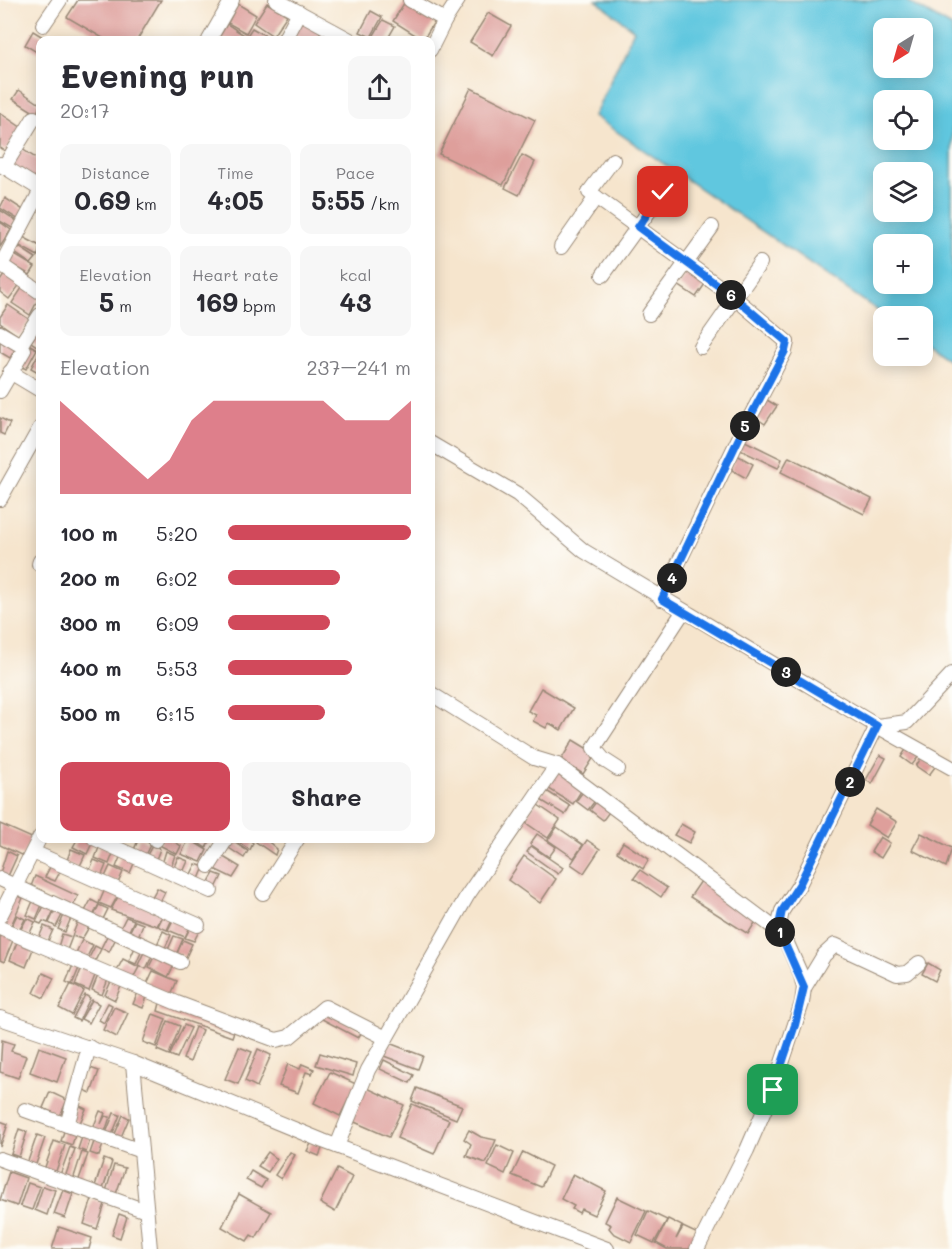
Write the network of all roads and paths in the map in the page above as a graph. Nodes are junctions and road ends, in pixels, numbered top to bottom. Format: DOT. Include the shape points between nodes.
graph roads {
  1 [pos="60,0"];
  2 [pos="232,0"];
  3 [pos="276,0"];
  4 [pos="410,0"];
  5 [pos="458,0"];
  6 [pos="300,12"];
  7 [pos="445,20"];
  8 [pos="44,25"];
  9 [pos="211,36"];
  10 [pos="286,36"];
  11 [pos="343,36"];
  12 [pos="435,40"];
  13 [pos="34,117"];
  14 [pos="613,160"];
  15 [pos="1,165"];
  16 [pos="36,188"];
  17 [pos="663,192"];
  18 [pos="596,197"];
  19 [pos="36,199"];
  20 [pos="638,227"];
  21 [pos="712,227"];
  22 [pos="561,248"];
  23 [pos="686,262"];
  24 [pos="760,263"];
  25 [pos="1,266"];
  26 [pos="603,275"];
  27 [pos="36,289"];
  28 [pos="735,298"];
  29 [pos="649,314"];
  30 [pos="36,321"];
  31 [pos="0,333"];
  32 [pos="23,341"];
  33 [pos="700,347"];
  34 [pos="10,372"];
  35 [pos="36,388"];
  36 [pos="0,391"];
  37 [pos="36,435"];
  38 [pos="435,446"];
  39 [pos="0,499"];
  40 [pos="662,599"];
  41 [pos="683,612"];
  42 [pos="952,674"];
  43 [pos="435,696"];
  44 [pos="877,726"];
  45 [pos="557,765"];
  46 [pos="952,768"];
  47 [pos="618,769"];
  48 [pos="37,843"];
  49 [pos="105,843"];
  50 [pos="224,843"];
  51 [pos="295,843"];
  52 [pos="33,852"];
  53 [pos="209,866"];
  54 [pos="0,879"];
  55 [pos="16,885"];
  56 [pos="211,891"];
  57 [pos="263,893"];
  58 [pos="0,916"];
  59 [pos="198,926"];
  60 [pos="0,928"];
  61 [pos="780,929"];
  62 [pos="180,962"];
  63 [pos="919,963"];
  64 [pos="804,987"];
  65 [pos="0,1018"];
  66 [pos="386,1038"];
  67 [pos="88,1047"];
  68 [pos="133,1063"];
  69 [pos="25,1110"];
  70 [pos="67,1125"];
  71 [pos="337,1146"];
  72 [pos="141,1151"];
  73 [pos="0,1159"];
  74 [pos="146,1211"];
  75 [pos="150,1249"];
  76 [pos="607,1249"];
  77 [pos="697,1249"];
  1 -- 8 [label="street"];
  2 -- 9 [label="street"];
  3 -- 6 [label="street"];
  4 -- 7 [label="street"];
  5 -- 7 [label="street"];
  6 -- 10 [label="street"];
  6 -- 11 [label="street"];
  7 -- 12 [label="street"];
  13 -- 15 [label="street"];
  14 -- 18 [label="street" via="589,190"];
  15 -- 16 [label="street"];
  17 -- 20 [label="street"];
  18 -- 20 [label="street"];
  18 -- 22 [label="street"];
  19 -- 25 [label="street"];
  20 -- 23 [label="street"];
  20 -- 26 [label="street"];
  21 -- 23 [label="street"];
  23 -- 28 [label="street"];
  23 -- 29 [label="street"];
  24 -- 28 [label="street"];
  25 -- 27 [label="street"];
  28 -- 33 [label="street"];
  28 -- 40 [label="street" via="787,342 785,351"];
  30 -- 32 [label="street"];
  31 -- 34 [label="street" via="24,350"];
  34 -- 35 [label="street"];
  34 -- 36 [label="street"];
  37 -- 39 [label="street"];
  38 -- 40 [label="street" via="517,494 584,551"];
  40 -- 41 [label="street"];
  41 -- 44 [label="street"];
  41 -- 47 [label="street" via="594,748"];
  42 -- 44 [label="street" via="907,722"];
  43 -- 45 [label="street" via="534,758"];
  44 -- 46 [label="street"];
  44 -- 61 [label="street" via="799,885 782,911"];
  45 -- 61 [label="street"];
  45 -- 66 [label="street" via="467,896"];
  48 -- 52 [label="street"];
  49 -- 56 [label="street"];
  50 -- 53 [label="street"];
  51 -- 57 [label="street"];
  52 -- 55 [label="street"];
  52 -- 59 [label="street"];
  54 -- 55 [label="street"];
  55 -- 58 [label="street"];
  55 -- 62 [label="street"];
  60 -- 66 [label="street" via="276,1040 290,1037 325,1006"];
  61 -- 64 [label="street"];
  63 -- 64 [label="street" via="902,975 840,946 827,951"];
  64 -- 77 [label="street" via="773,1090"];
  65 -- 67 [label="street"];
  66 -- 71 [label="street" via="368,1070"];
  67 -- 68 [label="street"];
  67 -- 70 [label="street"];
  68 -- 71 [label="street"];
  68 -- 72 [label="street"];
  69 -- 70 [label="street"];
  70 -- 72 [label="street"];
  71 -- 76 [label="street"];
  72 -- 74 [label="street"];
  73 -- 74 [label="street"];
  74 -- 75 [label="street"];
}
